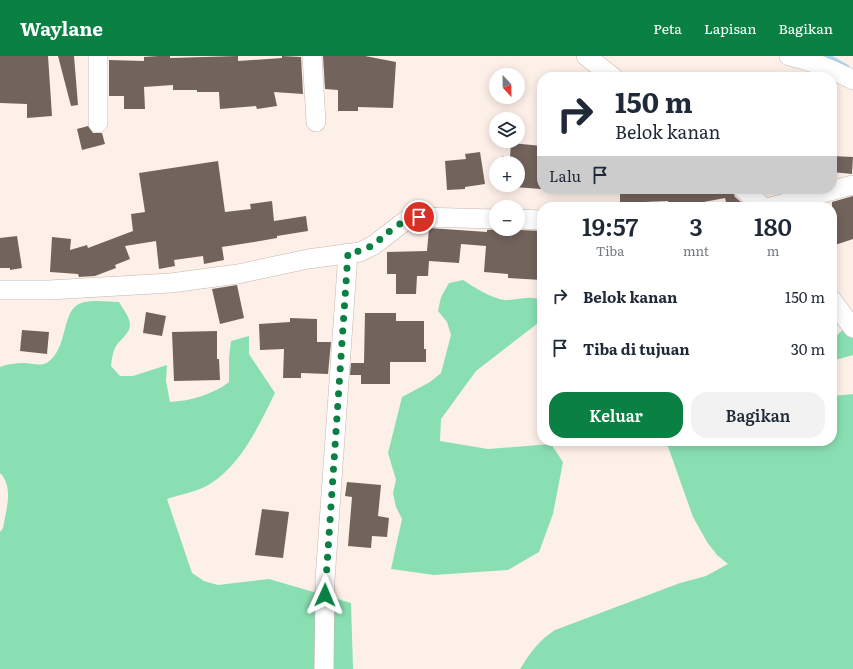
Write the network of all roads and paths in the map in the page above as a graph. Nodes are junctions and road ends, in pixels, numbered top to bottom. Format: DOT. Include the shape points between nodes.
graph roads {
  1 [pos="98,56"];
  2 [pos="312,56"];
  3 [pos="586,56"];
  4 [pos="789,56"];
  5 [pos="606,72"];
  6 [pos="853,80"];
  7 [pos="316,122"];
  8 [pos="98,123"];
  9 [pos="853,185"];
  10 [pos="837,189"];
  11 [pos="749,194"];
  12 [pos="819,194"];
  13 [pos="757,202"];
  14 [pos="790,202"];
  15 [pos="489,218"];
  16 [pos="525,219"];
  17 [pos="537,220"];
  18 [pos="348,253"];
  19 [pos="0,290"];
  20 [pos="837,307"];
  21 [pos="853,328"];
  22 [pos="324,669"];
  1 -- 8 [label="street"];
  2 -- 7 [label="street"];
  3 -- 5 [label="street"];
  4 -- 6 [label="street" via="807,60"];
  9 -- 10 [label="street"];
  11 -- 13 [label="street"];
  12 -- 14 [label="street"];
  15 -- 18 [label="street" via="419,217 395,227 366,250"];
  16 -- 17 [label="street"];
  18 -- 19 [label="street" via="238,274 171,283 49,290"];
  18 -- 22 [label="street" via="325,580"];
  20 -- 21 [label="street"];
}
